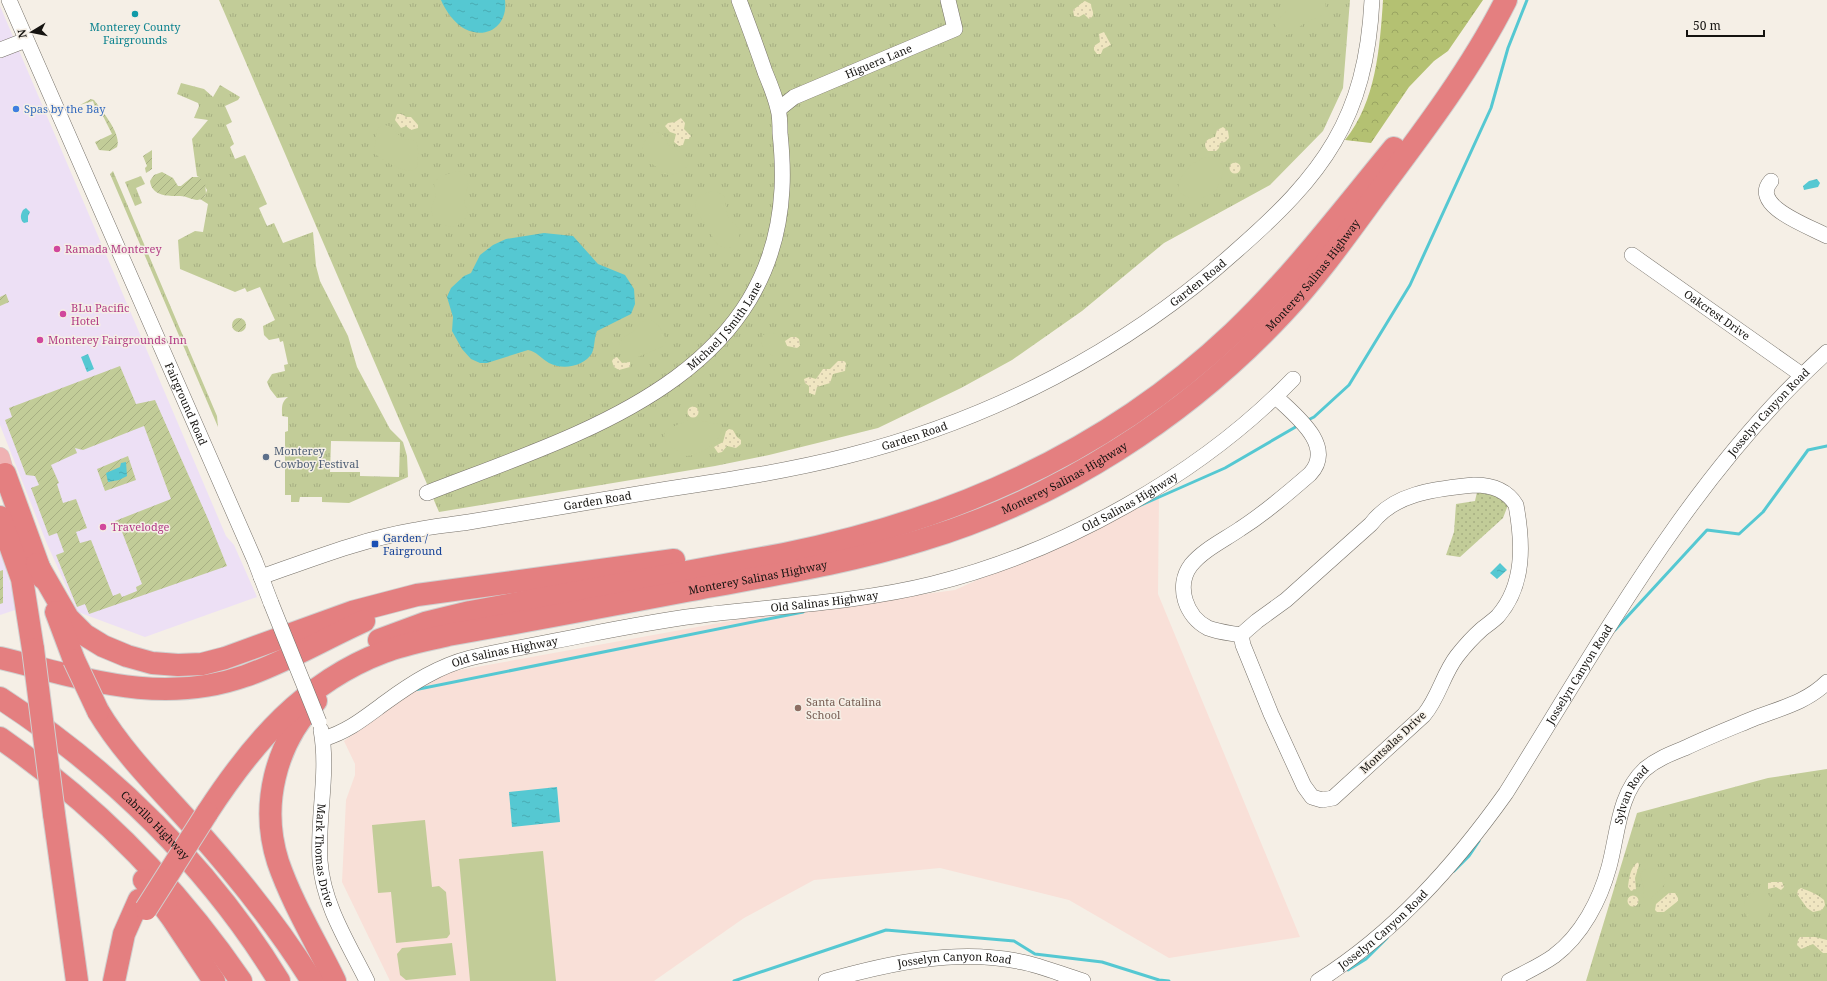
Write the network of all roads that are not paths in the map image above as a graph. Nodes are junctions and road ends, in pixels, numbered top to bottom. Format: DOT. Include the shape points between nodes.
graph roads {
  1 [pos="9,0"];
  2 [pos="739,0"];
  3 [pos="948,0"];
  4 [pos="1372,0"];
  5 [pos="1499,0"];
  6 [pos="1506,0"];
  7 [pos="26,40"];
  8 [pos="0,50"];
  9 [pos="779,109"];
  10 [pos="1771,181"];
  11 [pos="1827,236"];
  12 [pos="1632,255"];
  13 [pos="1827,352"];
  14 [pos="1802,375"];
  15 [pos="1293,379"];
  16 [pos="1276,397"];
  17 [pos="2,469"];
  18 [pos="427,493"];
  19 [pos="0,517"];
  20 [pos="850,538"];
  21 [pos="37,564"];
  22 [pos="261,577"];
  23 [pos="517,581"];
  24 [pos="1241,635"];
  25 [pos="426,640"];
  26 [pos="0,658"];
  27 [pos="1827,682"];
  28 [pos="0,698"];
  29 [pos="319,722"];
  30 [pos="0,738"];
  31 [pos="323,739"];
  32 [pos="72,793"];
  33 [pos="203,809"];
  34 [pos="143,904"];
  35 [pos="77,981"];
  36 [pos="114,981"];
  37 [pos="125,981"];
  38 [pos="214,981"];
  39 [pos="242,981"];
  40 [pos="280,981"];
  41 [pos="312,981"];
  42 [pos="334,981"];
  43 [pos="367,981"];
  44 [pos="826,981"];
  45 [pos="1083,981"];
  46 [pos="1318,981"];
  47 [pos="1509,981"];
  1 -- 7 [label="street, Fairground Road"];
  2 -- 9 [label="street, Michael J Smith Lane"];
  3 -- 9 [label="street, Higuera Lane" via="954,29 794,97"];
  4 -- 22 [label="street, Garden Road" via="1371,34 1359,90 1342,130 1300,190 1242,247 1168,307 1125,336 1030,390 920,435 846,456 756,475 414,530 340,550"];
  5 -- 20 [label="highway, Monterey Salinas Highway" via="1424,109 1325,232 1263,302 1200,362 1132,414 1077,449 1039,469 937,512"];
  6 -- 25 [label="highway, Monterey Salinas Highway" via="1452,89 1354,225 1298,296 1256,340 1200,389 1146,430 1095,463 1035,495 987,516 924,540 880,552 815,567"];
  7 -- 8 [label="street"];
  7 -- 22 [label="street, Fairground Road"];
  9 -- 18 [label="street, Michael J Smith Lane" via="783,169 777,228 757,285 724,335 676,380 618,414 550,445"];
  10 -- 11 [label="street" via="1766,193 1772,206"];
  12 -- 14 [label="street, Oakcrest Drive"];
  13 -- 14 [label="street, Josselyn Canyon Road"];
  14 -- 46 [label="street, Josselyn Canyon Road" via="1741,442 1666,541 1506,793 1479,831 1408,909 1354,957"];
  15 -- 16 [label="street, Old Salinas Highway"];
  16 -- 24 [label="street" via="1313,436 1318,451 1316,466 1270,507 1201,556 1190,567 1185,578 1184,597 1195,617 1209,628"];
  16 -- 31 [label="street, Old Salinas Highway" via="1228,438 1162,484 1078,530 997,565 933,584 890,593 675,619 468,658 421,678 350,729"];
  17 -- 21 [label="highway"];
  19 -- 35 [label="highway, bridge" via="22,579"];
  20 -- 23 [label="highway"];
  20 -- 33 [label="highway" via="784,554 470,612 392,634 340,660 284,701 244,742"];
  21 -- 23 [label="highway" via="68,618 85,635 127,656 174,665 202,664 225,658 352,612 390,601 439,591"];
  21 -- 41 [label="highway, bridge" via="74,660 98,711 123,747 250,892"];
  22 -- 29 [label="street, Fairground Road, bridge"];
  23 -- 26 [label="highway" via="403,606 361,622 250,674 206,686 162,690 127,687"];
  24 -- 24 [label="street, Montsalas Drive" via="1286,600 1379,514 1408,497 1441,489 1484,485 1505,493 1516,505 1522,558 1515,586 1503,610 1457,655 1424,715 1333,798 1322,800 1308,794 1271,714"];
  25 -- 33 [label="highway" via="370,657 304,698 252,749"];
  25 -- 42 [label="highway" via="367,665 322,695 291,734 275,774 270,818 278,861 288,888"];
  27 -- 47 [label="street, Sylvan Road" via="1797,703 1656,760 1644,770 1626,796 1602,888 1582,926 1555,955"];
  28 -- 40 [label="highway, Cabrillo Highway" via="81,758 157,827 223,901"];
  29 -- 31 [label="street, Mark Thomas Drive"];
  30 -- 32 [label="highway"];
  31 -- 43 [label="street, Mark Thomas Drive" via="320,860 323,882 333,913"];
  32 -- 38 [label="highway" via="146,883"];
  32 -- 39 [label="highway" via="152,868 196,920"];
  33 -- 34 [label="highway"];
  34 -- 36 [label="highway" via="124,934"];
  34 -- 37 [label="highway"];
  44 -- 45 [label="street, Josselyn Canyon Road" via="908,962 969,957 1024,962"];
}
